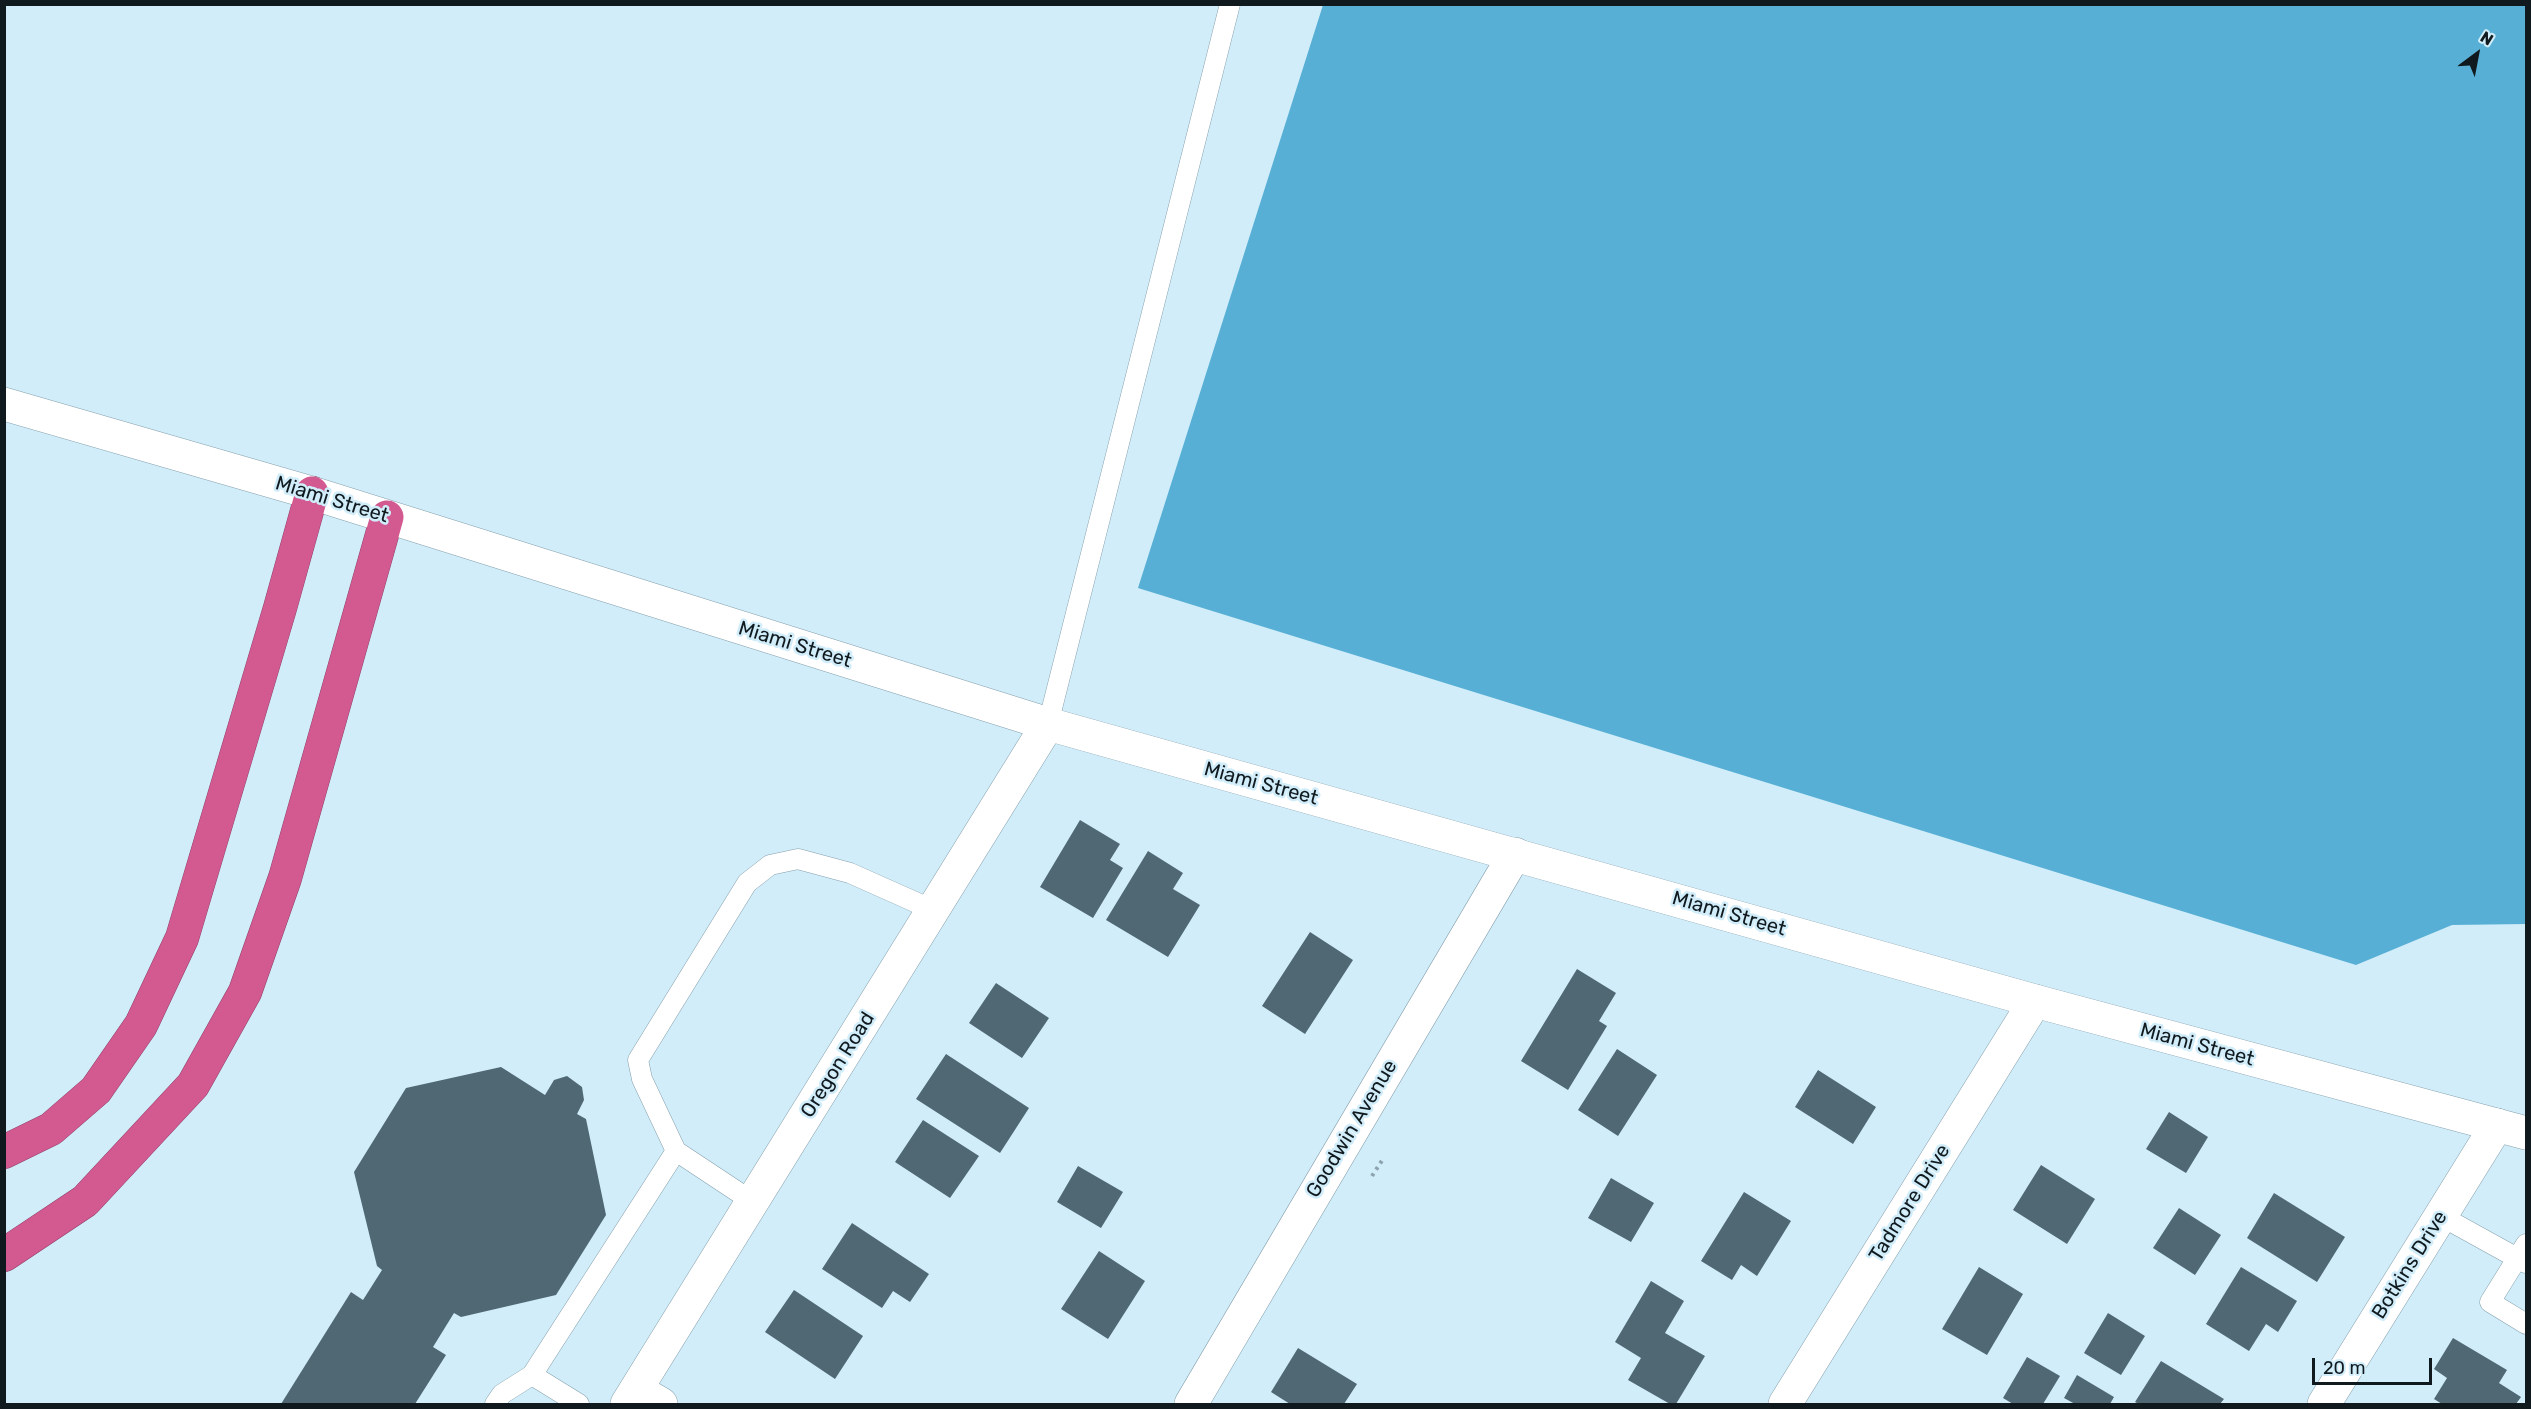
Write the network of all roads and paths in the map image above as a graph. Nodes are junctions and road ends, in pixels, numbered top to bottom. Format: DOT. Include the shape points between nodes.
graph roads {
  1 [pos="1230,4"];
  2 [pos="4,404"];
  3 [pos="312,493"];
  4 [pos="387,517"];
  5 [pos="1048,724"];
  6 [pos="1515,854"];
  7 [pos="933,910"];
  8 [pos="2034,1001"];
  9 [pos="2512,1129"];
  10 [pos="676,1151"];
  11 [pos="4,1152"];
  12 [pos="753,1202"];
  13 [pos="2441,1216"];
  14 [pos="4,1255"];
  15 [pos="2523,1255"];
  16 [pos="2526,1324"];
  17 [pos="532,1375"];
  18 [pos="642,1400"];
  19 [pos="495,1404"];
  20 [pos="579,1404"];
  21 [pos="1191,1404"];
  22 [pos="1785,1404"];
  23 [pos="2324,1404"];
  1 -- 5 [label="lane"];
  2 -- 3 [label="main road, Miami Street"];
  3 -- 4 [label="main road, Miami Street"];
  3 -- 11 [label="highway" via="182,938 141,1024 96,1090 51,1129"];
  4 -- 5 [label="main road, Miami Street"];
  4 -- 14 [label="highway" via="285,878 245,992 186,1094 85,1201"];
  5 -- 6 [label="main road, Miami Street"];
  5 -- 7 [label="main road, Oregon Road"];
  6 -- 8 [label="main road, Miami Street"];
  6 -- 21 [label="main road, Goodwin Avenue"];
  7 -- 10 [label="lane" via="850,873 798,859 770,865 747,883 638,1060 642,1079"];
  7 -- 12 [label="main road, Oregon Road"];
  8 -- 9 [label="main road, Miami Street"];
  8 -- 22 [label="main road, Tadmore Drive"];
  9 -- 13 [label="main road, Botkins Drive"];
  10 -- 12 [label="lane"];
  10 -- 17 [label="lane"];
  12 -- 18 [label="main road, Oregon Road"];
  13 -- 15 [label="lane"];
  13 -- 23 [label="main road, Botkins Drive"];
  15 -- 16 [label="lane" via="2490,1302"];
  17 -- 19 [label="lane" via="502,1394"];
  17 -- 20 [label="lane"];
}
